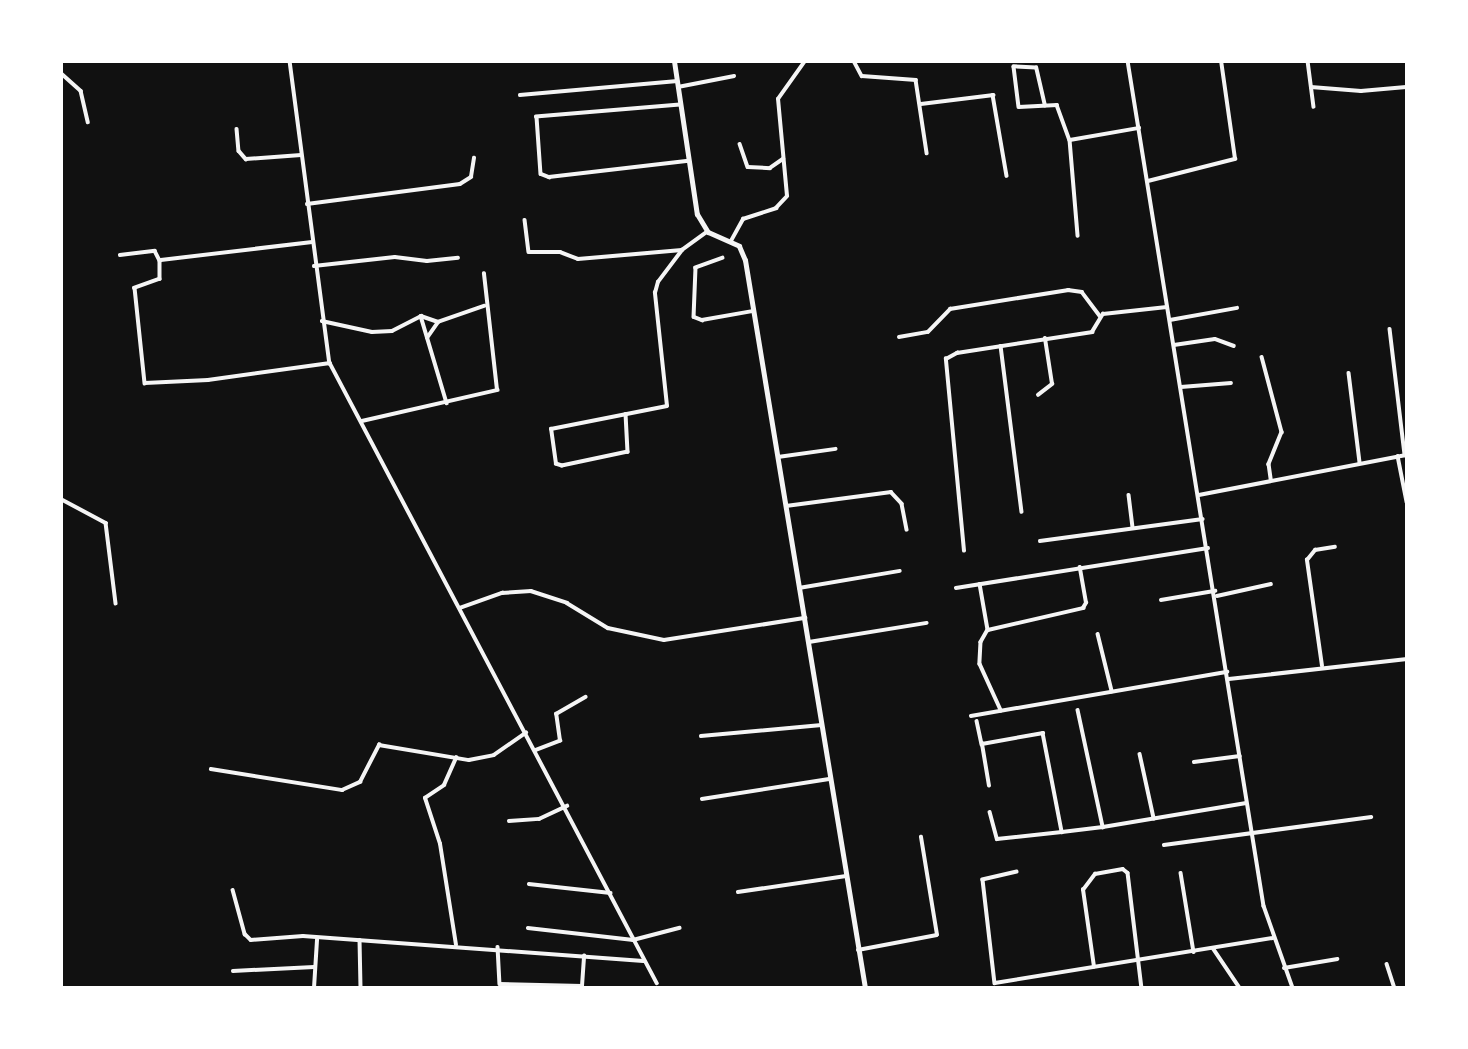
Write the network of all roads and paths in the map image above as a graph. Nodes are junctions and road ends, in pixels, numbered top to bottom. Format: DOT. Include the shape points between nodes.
graph roads {
  1 [pos="290,61"];
  2 [pos="674,61"];
  3 [pos="805,61"];
  4 [pos="854,61"];
  5 [pos="1128,61"];
  6 [pos="1221,61"];
  7 [pos="1308,61"];
  8 [pos="61,73"];
  9 [pos="734,76"];
  10 [pos="677,84"];
  11 [pos="1311,87"];
  12 [pos="1406,87"];
  13 [pos="520,95"];
  14 [pos="920,104"];
  15 [pos="680,105"];
  16 [pos="1045,106"];
  17 [pos="1314,107"];
  18 [pos="88,122"];
  19 [pos="1139,128"];
  20 [pos="237,130"];
  21 [pos="1070,140"];
  22 [pos="740,144"];
  23 [pos="927,153"];
  24 [pos="301,155"];
  25 [pos="474,158"];
  26 [pos="783,159"];
  27 [pos="688,161"];
  28 [pos="1007,176"];
  29 [pos="1148,181"];
  30 [pos="307,204"];
  31 [pos="525,220"];
  32 [pos="708,232"];
  33 [pos="1078,236"];
  34 [pos="731,241"];
  35 [pos="312,242"];
  36 [pos="682,250"];
  37 [pos="120,255"];
  38 [pos="723,257"];
  39 [pos="458,258"];
  40 [pos="160,261"];
  41 [pos="314,266"];
  42 [pos="484,274"];
  43 [pos="484,306"];
  44 [pos="1168,307"];
  45 [pos="1237,308"];
  46 [pos="753,311"];
  47 [pos="421,316"];
  48 [pos="1100,316"];
  49 [pos="1170,320"];
  50 [pos="322,321"];
  51 [pos="438,322"];
  52 [pos="1390,328"];
  53 [pos="900,337"];
  54 [pos="428,338"];
  55 [pos="1045,339"];
  56 [pos="1174,345"];
  57 [pos="1001,346"];
  58 [pos="1234,346"];
  59 [pos="1262,357"];
  60 [pos="330,363"];
  61 [pos="1349,373"];
  62 [pos="1231,383"];
  63 [pos="1181,387"];
  64 [pos="1038,395"];
  65 [pos="447,403"];
  66 [pos="626,414"];
  67 [pos="362,421"];
  68 [pos="835,449"];
  69 [pos="1406,455"];
  70 [pos="1398,456"];
  71 [pos="778,457"];
  72 [pos="1360,462"];
  73 [pos="1271,479"];
  74 [pos="1129,495"];
  75 [pos="1199,495"];
  76 [pos="61,499"];
  77 [pos="1407,502"];
  78 [pos="786,506"];
  79 [pos="1022,512"];
  80 [pos="1203,519"];
  81 [pos="1133,527"];
  82 [pos="907,530"];
  83 [pos="1040,541"];
  84 [pos="1335,547"];
  85 [pos="1208,548"];
  86 [pos="964,551"];
  87 [pos="1080,568"];
  88 [pos="900,571"];
  89 [pos="980,584"];
  90 [pos="1271,584"];
  91 [pos="799,588"];
  92 [pos="956,588"];
  93 [pos="1216,593"];
  94 [pos="1161,600"];
  95 [pos="116,603"];
  96 [pos="460,608"];
  97 [pos="804,618"];
  98 [pos="926,623"];
  99 [pos="988,630"];
  100 [pos="1098,634"];
  101 [pos="809,642"];
  102 [pos="1407,660"];
  103 [pos="1322,666"];
  104 [pos="1227,671"];
  105 [pos="1228,678"];
  106 [pos="1112,691"];
  107 [pos="585,697"];
  108 [pos="1001,710"];
  109 [pos="1078,710"];
  110 [pos="971,716"];
  111 [pos="977,721"];
  112 [pos="822,725"];
  113 [pos="527,733"];
  114 [pos="701,736"];
  115 [pos="982,744"];
  116 [pos="537,750"];
  117 [pos="1140,754"];
  118 [pos="1240,756"];
  119 [pos="456,758"];
  120 [pos="1194,762"];
  121 [pos="211,769"];
  122 [pos="830,779"];
  123 [pos="989,786"];
  124 [pos="702,799"];
  125 [pos="1246,803"];
  126 [pos="567,806"];
  127 [pos="990,812"];
  128 [pos="1371,817"];
  129 [pos="1154,818"];
  130 [pos="509,821"];
  131 [pos="1103,827"];
  132 [pos="1062,831"];
  133 [pos="1251,831"];
  134 [pos="921,837"];
  135 [pos="1164,845"];
  136 [pos="1017,872"];
  137 [pos="1181,873"];
  138 [pos="846,876"];
  139 [pos="529,884"];
  140 [pos="233,890"];
  141 [pos="738,892"];
  142 [pos="611,893"];
  143 [pos="528,928"];
  144 [pos="678,928"];
  145 [pos="1272,938"];
  146 [pos="317,940"];
  147 [pos="360,940"];
  148 [pos="633,940"];
  149 [pos="456,945"];
  150 [pos="498,947"];
  151 [pos="1213,948"];
  152 [pos="858,950"];
  153 [pos="1194,952"];
  154 [pos="584,956"];
  155 [pos="1337,959"];
  156 [pos="643,961"];
  157 [pos="1139,961"];
  158 [pos="1387,964"];
  159 [pos="314,967"];
  160 [pos="1094,968"];
  161 [pos="1284,968"];
  162 [pos="233,971"];
  163 [pos="657,983"];
  164 [pos="583,987"];
  165 [pos="314,988"];
  166 [pos="361,988"];
  167 [pos="865,988"];
  168 [pos="1142,988"];
  169 [pos="1240,988"];
  170 [pos="1293,988"];
  171 [pos="1395,988"];
  1 -- 24 [label="street"];
  2 -- 10 [label="street"];
  3 -- 26 [label="street" via="779,94"];
  4 -- 14 [label="street" via="862,76 914,77"];
  5 -- 19 [label="street"];
  6 -- 29 [label="street" via="1235,159"];
  7 -- 11 [label="street"];
  8 -- 18 [label="street" via="81,91"];
  9 -- 10 [label="street"];
  10 -- 13 [label="street"];
  10 -- 15 [label="street"];
  11 -- 12 [label="street" via="1361,91"];
  11 -- 17 [label="street"];
  14 -- 23 [label="street"];
  14 -- 28 [label="street" via="993,94"];
  15 -- 27 [label="street"];
  15 -- 27 [label="street" via="537,117 541,174 550,177"];
  16 -- 16 [label="street" via="1019,107 1014,67 1037,68"];
  16 -- 21 [label="street" via="1059,107"];
  19 -- 21 [label="street"];
  19 -- 29 [label="street"];
  20 -- 24 [label="street" via="239,151 246,159"];
  21 -- 33 [label="street"];
  22 -- 26 [label="street" via="748,167 770,168"];
  24 -- 30 [label="street"];
  25 -- 30 [label="street" via="471,177 460,184"];
  26 -- 34 [label="street" via="785,201 743,219"];
  27 -- 32 [label="street" via="697,214"];
  29 -- 44 [label="street"];
  30 -- 35 [label="street"];
  31 -- 36 [label="street" via="527,249 533,253 561,252 583,259"];
  32 -- 34 [label="street"];
  32 -- 36 [label="street"];
  34 -- 46 [label="street" via="744,255"];
  35 -- 40 [label="street"];
  35 -- 41 [label="street"];
  36 -- 66 [label="street" via="662,275 655,293 667,406"];
  37 -- 40 [label="street" via="155,251"];
  38 -- 46 [label="street" via="696,268 694,317 702,320"];
  39 -- 41 [label="street" via="396,257"];
  40 -- 60 [label="street" via="160,279 135,288 145,383 208,380"];
  41 -- 50 [label="street"];
  42 -- 43 [label="street"];
  43 -- 51 [label="street"];
  43 -- 65 [label="street" via="497,390"];
  44 -- 48 [label="street"];
  44 -- 49 [label="street"];
  45 -- 49 [label="street"];
  46 -- 71 [label="street"];
  47 -- 50 [label="street" via="401,328 372,332"];
  47 -- 51 [label="street"];
  47 -- 54 [label="street"];
  48 -- 53 [label="street" via="1082,292 1068,290 950,309 928,332"];
  48 -- 55 [label="street" via="1092,332"];
  49 -- 56 [label="street"];
  50 -- 60 [label="street"];
  51 -- 54 [label="street"];
  52 -- 69 [label="street"];
  54 -- 65 [label="street"];
  55 -- 57 [label="street"];
  55 -- 64 [label="street" via="1052,384"];
  56 -- 58 [label="street" via="1214,340"];
  56 -- 63 [label="street"];
  57 -- 79 [label="street"];
  57 -- 86 [label="street" via="951,355 945,365"];
  59 -- 73 [label="street" via="1282,432 1269,464"];
  60 -- 67 [label="street"];
  61 -- 72 [label="street"];
  62 -- 63 [label="street"];
  63 -- 75 [label="street"];
  65 -- 67 [label="street"];
  66 -- 66 [label="street" via="551,429 556,464 628,452"];
  67 -- 96 [label="street"];
  68 -- 71 [label="street"];
  69 -- 70 [label="street"];
  70 -- 72 [label="street"];
  70 -- 77 [label="street"];
  71 -- 78 [label="street"];
  72 -- 73 [label="street"];
  73 -- 75 [label="street"];
  74 -- 81 [label="street"];
  75 -- 80 [label="street"];
  76 -- 95 [label="street" via="106,523"];
  78 -- 82 [label="street" via="891,492 902,504"];
  78 -- 91 [label="street"];
  80 -- 81 [label="street"];
  80 -- 85 [label="street"];
  81 -- 83 [label="street"];
  84 -- 103 [label="street" via="1315,550 1307,560"];
  85 -- 87 [label="street"];
  85 -- 93 [label="street"];
  87 -- 89 [label="street"];
  87 -- 99 [label="street" via="1083,608"];
  88 -- 91 [label="street"];
  89 -- 92 [label="street"];
  89 -- 99 [label="street"];
  90 -- 93 [label="street"];
  91 -- 97 [label="street"];
  93 -- 94 [label="street"];
  93 -- 104 [label="street"];
  96 -- 97 [label="street" via="502,593 531,591 567,603 608,628 664,640"];
  96 -- 113 [label="street"];
  97 -- 101 [label="street"];
  98 -- 101 [label="street"];
  99 -- 108 [label="street" via="981,642 980,664"];
  100 -- 106 [label="street"];
  101 -- 112 [label="street"];
  102 -- 103 [label="street"];
  103 -- 105 [label="street"];
  104 -- 105 [label="street"];
  104 -- 106 [label="street"];
  105 -- 118 [label="street"];
  106 -- 108 [label="street"];
  107 -- 116 [label="street" via="556,714 560,741"];
  108 -- 110 [label="street"];
  109 -- 131 [label="street"];
  111 -- 115 [label="street"];
  112 -- 114 [label="street"];
  112 -- 122 [label="street"];
  113 -- 116 [label="street"];
  113 -- 119 [label="street" via="494,755"];
  115 -- 123 [label="street"];
  115 -- 132 [label="street" via="1043,733"];
  116 -- 126 [label="street"];
  117 -- 129 [label="street"];
  118 -- 120 [label="street"];
  118 -- 125 [label="street"];
  119 -- 121 [label="street" via="379,745 360,782 342,790"];
  119 -- 149 [label="street" via="447,780 425,798 440,844"];
  122 -- 124 [label="street"];
  122 -- 138 [label="street"];
  125 -- 129 [label="street"];
  125 -- 133 [label="street"];
  126 -- 130 [label="street" via="539,819"];
  126 -- 142 [label="street"];
  127 -- 132 [label="street" via="997,839"];
  128 -- 133 [label="street"];
  129 -- 131 [label="street"];
  131 -- 132 [label="street"];
  133 -- 135 [label="street"];
  133 -- 145 [label="street"];
  134 -- 152 [label="street" via="937,936"];
  136 -- 160 [label="street" via="983,880 995,983"];
  137 -- 153 [label="street"];
  138 -- 141 [label="street"];
  138 -- 152 [label="street"];
  139 -- 142 [label="street"];
  140 -- 146 [label="street" via="245,934 251,940 303,936"];
  142 -- 148 [label="street"];
  143 -- 148 [label="street"];
  144 -- 148 [label="street"];
  145 -- 151 [label="street"];
  145 -- 161 [label="street"];
  146 -- 147 [label="street"];
  146 -- 159 [label="street"];
  147 -- 149 [label="street"];
  147 -- 166 [label="street"];
  148 -- 156 [label="street"];
  149 -- 150 [label="street"];
  150 -- 154 [label="street"];
  150 -- 164 [label="street" via="500,985"];
  151 -- 153 [label="street"];
  151 -- 169 [label="street"];
  152 -- 167 [label="street"];
  153 -- 157 [label="street"];
  154 -- 156 [label="street"];
  154 -- 164 [label="street"];
  155 -- 161 [label="street"];
  156 -- 163 [label="street"];
  157 -- 160 [label="street"];
  157 -- 160 [label="street" via="1128,873 1123,869 1102,872 1088,882 1082,897"];
  157 -- 168 [label="street"];
  158 -- 171 [label="street"];
  159 -- 162 [label="street"];
  159 -- 165 [label="street"];
  161 -- 170 [label="street"];
}
